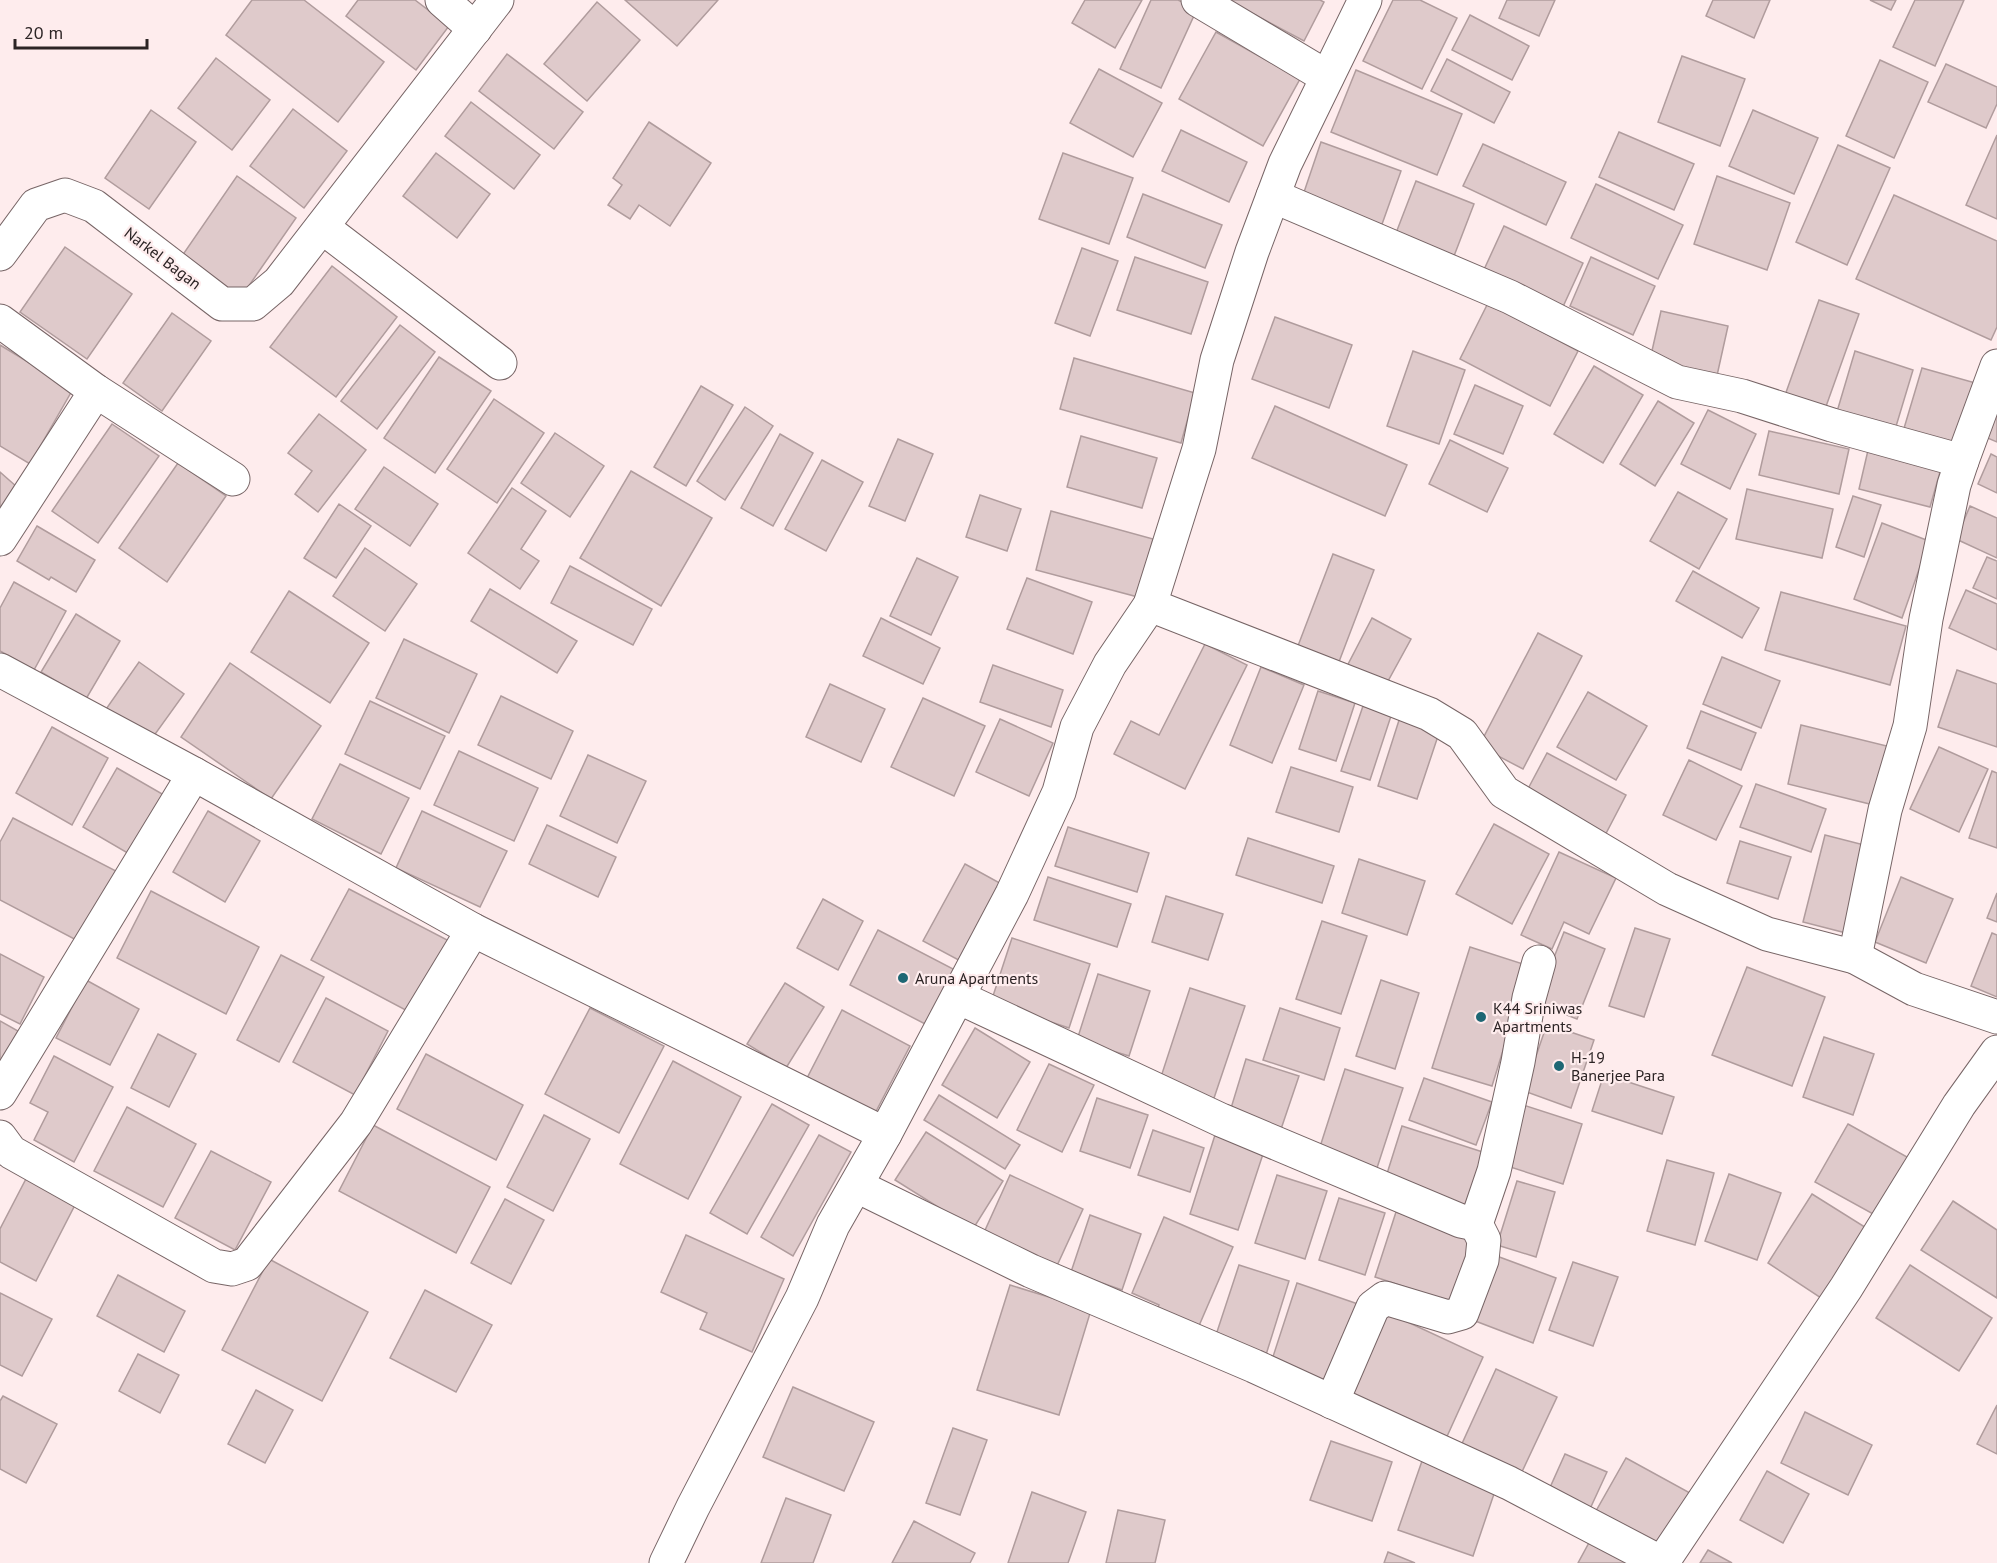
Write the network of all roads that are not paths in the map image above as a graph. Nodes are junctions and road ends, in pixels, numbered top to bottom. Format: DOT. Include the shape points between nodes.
graph roads {
  1 [pos="442,0"];
  2 [pos="497,0"];
  3 [pos="1198,0"];
  4 [pos="1365,0"];
  5 [pos="475,29"];
  6 [pos="1327,77"];
  7 [pos="1273,196"];
  8 [pos="322,227"];
  9 [pos="0,254"];
  10 [pos="0,321"];
  11 [pos="501,363"];
  12 [pos="1997,366"];
  13 [pos="96,391"];
  14 [pos="1962,461"];
  15 [pos="233,479"];
  16 [pos="0,539"];
  17 [pos="1150,605"];
  18 [pos="0,670"];
  19 [pos="195,774"];
  20 [pos="473,930"];
  21 [pos="1855,957"];
  22 [pos="1539,962"];
  23 [pos="958,997"];
  24 [pos="1997,1017"];
  25 [pos="1997,1052"];
  26 [pos="0,1094"];
  27 [pos="885,1134"];
  28 [pos="0,1137"];
  29 [pos="857,1186"];
  30 [pos="1476,1224"];
  31 [pos="1332,1402"];
  32 [pos="666,1563"];
  33 [pos="1662,1563"];
  1 -- 5 [label="street"];
  2 -- 5 [label="street, Narkel Bagan"];
  3 -- 6 [label="street"];
  4 -- 6 [label="street"];
  5 -- 8 [label="street, Narkel Bagan"];
  6 -- 7 [label="street"];
  7 -- 14 [label="street" via="1510,297 1677,382 1742,396"];
  7 -- 17 [label="street" via="1217,360 1199,449"];
  8 -- 9 [label="street, Narkel Bagan" via="279,282 253,304 222,304 94,206 65,195 36,205"];
  8 -- 11 [label="street"];
  10 -- 13 [label="street"];
  12 -- 14 [label="street"];
  13 -- 15 [label="street"];
  13 -- 16 [label="street"];
  14 -- 21 [label="street" via="1926,619 1910,726 1885,810"];
  17 -- 21 [label="street" via="1429,714 1462,734 1504,792 1666,888 1767,934"];
  17 -- 23 [label="street" via="1110,664 1077,727 1059,792"];
  18 -- 19 [label="street"];
  19 -- 20 [label="street"];
  19 -- 26 [label="street"];
  20 -- 27 [label="street"];
  20 -- 28 [label="street" via="356,1123 248,1263 231,1269 214,1266 11,1152"];
  21 -- 24 [label="street" via="1914,989"];
  22 -- 30 [label="street" via="1528,998 1494,1171"];
  23 -- 27 [label="street"];
  23 -- 30 [label="street" via="1221,1120"];
  25 -- 33 [label="street" via="1959,1105 1846,1288"];
  27 -- 29 [label="street"];
  29 -- 31 [label="street" via="1031,1271"];
  29 -- 32 [label="street" via="833,1225 802,1298"];
  30 -- 31 [label="street" via="1484,1240 1482,1260 1462,1313 1448,1317 1385,1298 1373,1307"];
  31 -- 33 [label="street" via="1509,1483"];
}
